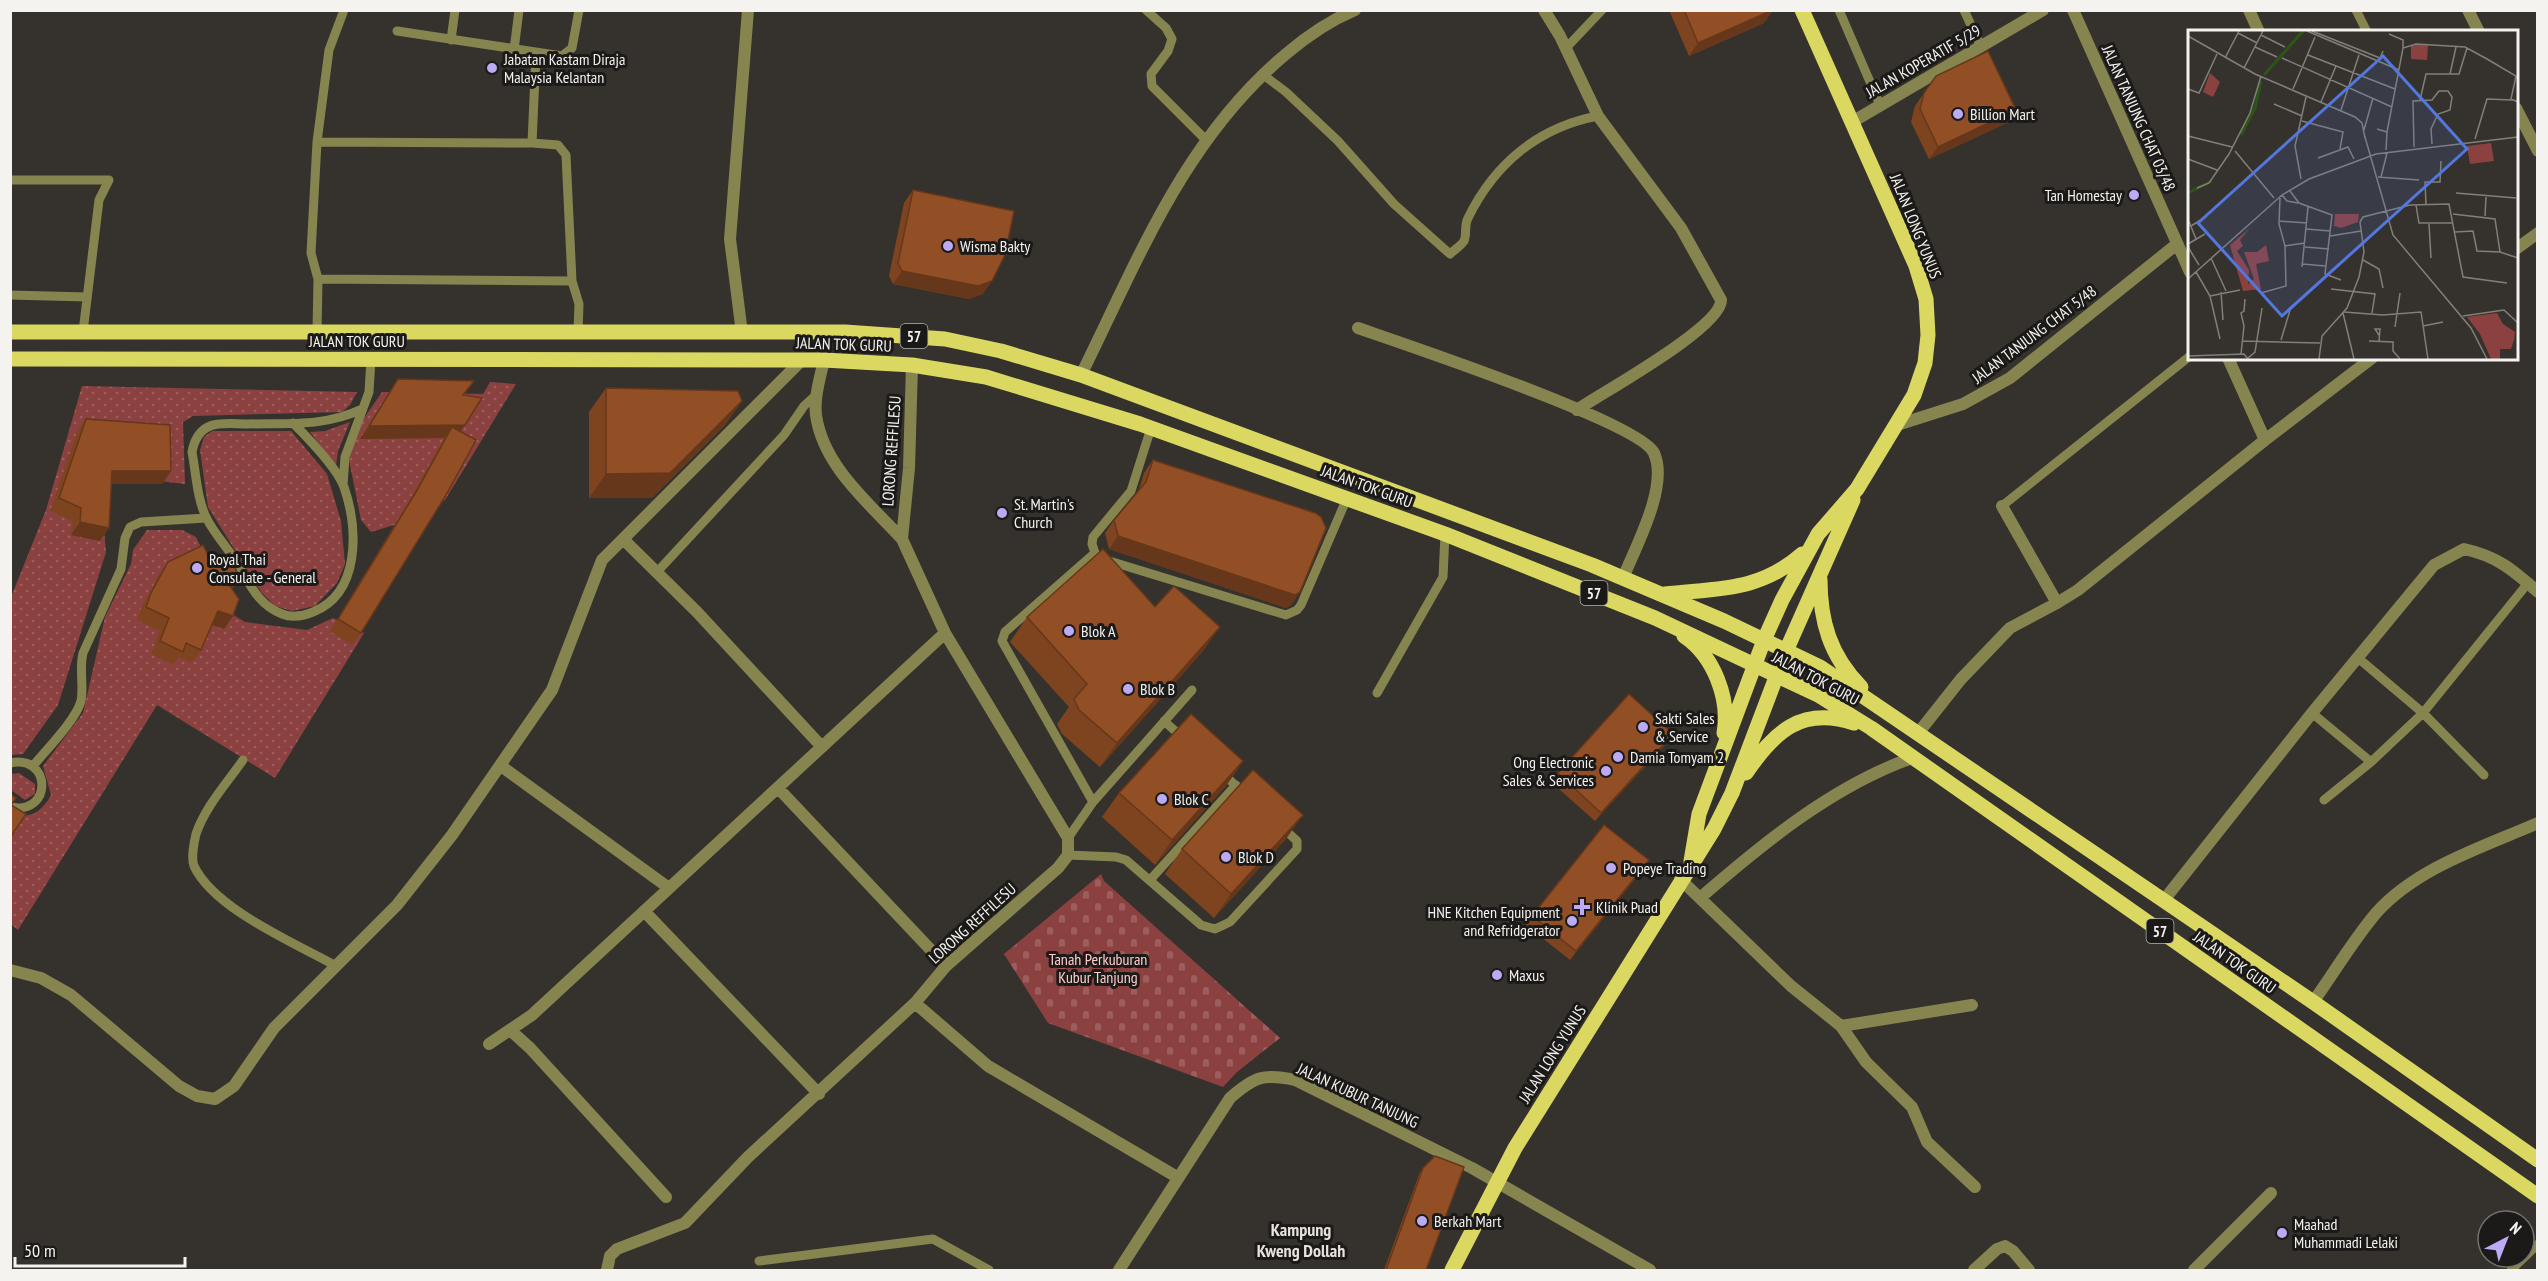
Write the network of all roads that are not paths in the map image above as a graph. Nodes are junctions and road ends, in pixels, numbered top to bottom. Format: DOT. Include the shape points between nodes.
graph roads {
  1 [pos="344,10"];
  2 [pos="455,10"];
  3 [pos="519,10"];
  4 [pos="579,10"];
  5 [pos="748,10"];
  6 [pos="1146,10"];
  7 [pos="1355,10"];
  8 [pos="1544,10"];
  9 [pos="1602,10"];
  10 [pos="1802,10"];
  11 [pos="1839,10"];
  12 [pos="1964,10"];
  13 [pos="2043,10"];
  14 [pos="2073,10"];
  15 [pos="2248,10"];
  16 [pos="2356,10"];
  17 [pos="2468,10"];
  18 [pos="2258,30"];
  19 [pos="2366,30"];
  20 [pos="2478,30"];
  21 [pos="397,31"];
  22 [pos="451,40"];
  23 [pos="1981,47"];
  24 [pos="1566,48"];
  25 [pos="514,50"];
  26 [pos="536,53"];
  27 [pos="1262,74"];
  28 [pos="1880,105"];
  29 [pos="2518,110"];
  30 [pos="1598,116"];
  31 [pos="1852,122"];
  32 [pos="1206,140"];
  33 [pos="317,142"];
  34 [pos="532,143"];
  35 [pos="2538,151"];
  36 [pos="10,180"];
  37 [pos="2538,233"];
  38 [pos="2177,244"];
  39 [pos="2518,248"];
  40 [pos="2188,268"];
  41 [pos="318,279"];
  42 [pos="572,281"];
  43 [pos="10,295"];
  44 [pos="87,297"];
  45 [pos="1358,328"];
  46 [pos="10,332"];
  47 [pos="83,332"];
  48 [pos="317,332"];
  49 [pos="578,332"];
  50 [pos="742,333"];
  51 [pos="2188,358"];
  52 [pos="10,359"];
  53 [pos="371,359"];
  54 [pos="802,360"];
  55 [pos="824,360"];
  56 [pos="2229,360"];
  57 [pos="2369,360"];
  58 [pos="912,365"];
  59 [pos="1081,375"];
  60 [pos="816,395"];
  61 [pos="362,409"];
  62 [pos="1577,410"];
  63 [pos="293,423"];
  64 [pos="1897,425"];
  65 [pos="1151,428"];
  66 [pos="2265,440"];
  67 [pos="344,487"];
  68 [pos="1857,489"];
  69 [pos="1347,498"];
  70 [pos="2002,506"];
  71 [pos="206,518"];
  72 [pos="1445,534"];
  73 [pos="623,539"];
  74 [pos="902,539"];
  75 [pos="1810,548"];
  76 [pos="1095,553"];
  77 [pos="657,572"];
  78 [pos="1820,573"];
  79 [pos="1623,578"];
  80 [pos="2533,581"];
  81 [pos="2538,592"];
  82 [pos="1662,595"];
  83 [pos="2057,603"];
  84 [pos="1655,618"];
  85 [pos="945,633"];
  86 [pos="1764,640"];
  87 [pos="1786,651"];
  88 [pos="2358,658"];
  89 [pos="1754,665"];
  90 [pos="1776,676"];
  91 [pos="1192,690"];
  92 [pos="1377,693"];
  93 [pos="1881,706"];
  94 [pos="2312,713"];
  95 [pos="2423,713"];
  96 [pos="1164,721"];
  97 [pos="1871,728"];
  98 [pos="1919,732"];
  99 [pos="1191,745"];
  100 [pos="822,747"];
  101 [pos="1912,758"];
  102 [pos="243,760"];
  103 [pos="2371,762"];
  104 [pos="10,763"];
  105 [pos="33,766"];
  106 [pos="501,766"];
  107 [pos="1716,768"];
  108 [pos="1218,769"];
  109 [pos="2484,775"];
  110 [pos="1236,785"];
  111 [pos="778,788"];
  112 [pos="1732,793"];
  113 [pos="1252,800"];
  114 [pos="2324,800"];
  115 [pos="1093,802"];
  116 [pos="10,807"];
  117 [pos="1277,822"];
  118 [pos="2538,823"];
  119 [pos="1068,838"];
  120 [pos="1068,855"];
  121 [pos="1691,861"];
  122 [pos="1680,879"];
  123 [pos="1150,880"];
  124 [pos="669,888"];
  125 [pos="1700,898"];
  126 [pos="2164,900"];
  127 [pos="644,911"];
  128 [pos="336,966"];
  129 [pos="946,966"];
  130 [pos="10,970"];
  131 [pos="2313,1002"];
  132 [pos="915,1003"];
  133 [pos="1972,1005"];
  134 [pos="1841,1026"];
  135 [pos="510,1030"];
  136 [pos="489,1044"];
  137 [pos="819,1094"];
  138 [pos="2538,1160"];
  139 [pos="1177,1177"];
  140 [pos="1495,1181"];
  141 [pos="1975,1187"];
  142 [pos="2271,1193"];
  143 [pos="2538,1196"];
  144 [pos="666,1197"];
  145 [pos="2538,1244"];
  146 [pos="759,1261"];
  147 [pos="607,1270"];
  148 [pos="989,1270"];
  149 [pos="1119,1270"];
  150 [pos="1452,1270"];
  151 [pos="1650,1270"];
  152 [pos="1974,1270"];
  153 [pos="2029,1270"];
  154 [pos="2194,1270"];
  155 [pos="2511,1270"];
  1 -- 33 [label="lane" via="329,50"];
  2 -- 22 [label="lane"];
  3 -- 25 [label="lane"];
  4 -- 26 [label="lane" via="574,42 568,53 555,57"];
  5 -- 50 [label="street" via="730,239"];
  6 -- 32 [label="lane" via="1172,39 1151,74 1152,86"];
  7 -- 27 [label="street" via="1335,18"];
  8 -- 24 [label="street"];
  9 -- 24 [label="lane"];
  10 -- 31 [label="main road, JALAN LONG YUNUS"];
  11 -- 28 [label="lane"];
  12 -- 23 [label="lane"];
  13 -- 23 [label="street, JALAN KOPERATIF 5/29"];
  14 -- 38 [label="street, JALAN TANJUNG CHAT 03/48"];
  15 -- 18 [label="street"];
  16 -- 19 [label="lane"];
  17 -- 20 [label="street"];
  21 -- 22 [label="lane"];
  22 -- 25 [label="lane"];
  23 -- 28 [label="street, JALAN KOPERATIF 5/29"];
  24 -- 30 [label="street"];
  25 -- 26 [label="lane"];
  26 -- 34 [label="lane"];
  27 -- 30 [label="lane" via="1338,141 1394,204 1450,254 1464,241 1466,220 1507,162 1540,135 1569,122"];
  27 -- 32 [label="street"];
  28 -- 31 [label="street, JALAN KOPERATIF 5/29"];
  29 -- 35 [label="street"];
  30 -- 62 [label="street" via="1681,228 1720,295 1721,306 1716,316 1692,337"];
  31 -- 64 [label="main road, JALAN LONG YUNUS" via="1916,266 1926,299 1925,363 1914,395"];
  32 -- 59 [label="street" via="1176,182"];
  33 -- 34 [label="lane"];
  33 -- 41 [label="lane" via="311,253"];
  34 -- 42 [label="lane" via="558,145 566,155"];
  36 -- 44 [label="lane" via="109,180 99,200"];
  37 -- 39 [label="street"];
  38 -- 40 [label="street, JALAN TANJUNG CHAT 03/48"];
  38 -- 64 [label="street, JALAN TANJUNG CHAT 5/48" via="2010,378 1963,404"];
  41 -- 42 [label="lane"];
  41 -- 48 [label="lane"];
  42 -- 49 [label="lane" via="579,304"];
  43 -- 44 [label="lane"];
  44 -- 47 [label="lane"];
  45 -- 62 [label="street"];
  46 -- 47 [label="main road, JALAN TOK GURU / 57"];
  47 -- 48 [label="main road, JALAN TOK GURU / 57"];
  48 -- 49 [label="main road, JALAN TOK GURU / 57"];
  49 -- 50 [label="main road, JALAN TOK GURU / 57"];
  50 -- 59 [label="main road, JALAN TOK GURU / 57" via="845,332 945,339"];
  51 -- 70 [label="lane"];
  52 -- 53 [label="main road, JALAN TOK GURU / 57"];
  53 -- 54 [label="main road, JALAN TOK GURU / 57"];
  53 -- 61 [label="lane" via="369,392"];
  54 -- 55 [label="main road, JALAN TOK GURU / 57"];
  54 -- 73 [label="street"];
  55 -- 58 [label="main road, JALAN TOK GURU / 57"];
  55 -- 60 [label="street, LORONG REFFILESU"];
  56 -- 66 [label="street"];
  57 -- 66 [label="street"];
  58 -- 65 [label="main road, JALAN TOK GURU / 57" via="986,377"];
  58 -- 74 [label="street, LORONG REFFILESU"];
  59 -- 79 [label="main road, JALAN TOK GURU / 57"];
  60 -- 74 [label="street, LORONG REFFILESU" via="816,414 824,444 837,467"];
  60 -- 77 [label="lane"];
  61 -- 63 [label="lane" via="340,419"];
  61 -- 67 [label="lane" via="345,457"];
  62 -- 79 [label="street" via="1638,437 1654,452 1660,478"];
  63 -- 67 [label="lane" via="318,449"];
  63 -- 71 [label="lane" via="213,425 199,434 192,452"];
  64 -- 68 [label="main road, JALAN LONG YUNUS"];
  65 -- 69 [label="main road, JALAN TOK GURU / 57"];
  65 -- 76 [label="lane" via="1131,491 1093,537"];
  66 -- 83 [label="street"];
  67 -- 71 [label="lane" via="353,544 351,566 336,596 320,609 302,616 283,615 266,605 252,590"];
  68 -- 75 [label="main road, JALAN LONG YUNUS"];
  68 -- 78 [label="main road, JALAN LONG YUNUS"];
  69 -- 72 [label="main road, JALAN TOK GURU / 57"];
  69 -- 76 [label="lane" via="1301,605 1286,615 1104,560"];
  70 -- 83 [label="street"];
  71 -- 105 [label="lane" via="141,522 126,532 121,569 83,653 81,701"];
  72 -- 84 [label="main road, JALAN TOK GURU / 57"];
  72 -- 92 [label="lane" via="1443,577"];
  73 -- 77 [label="street"];
  73 -- 106 [label="street" via="596,571 552,690"];
  74 -- 85 [label="street, LORONG REFFILESU"];
  75 -- 82 [label="main road" via="1791,564 1728,590"];
  75 -- 86 [label="main road, JALAN LONG YUNUS"];
  76 -- 115 [label="lane" via="1005,632 1002,641"];
  77 -- 100 [label="street"];
  78 -- 87 [label="main road, JALAN LONG YUNUS"];
  78 -- 93 [label="main road" via="1824,630 1852,678"];
  79 -- 82 [label="main road, JALAN TOK GURU / 57"];
  80 -- 81 [label="street"];
  80 -- 88 [label="street" via="2489,555 2464,549 2434,565"];
  80 -- 95 [label="lane"];
  82 -- 86 [label="main road, JALAN TOK GURU / 57"];
  83 -- 98 [label="street" via="2010,627"];
  84 -- 89 [label="main road, JALAN TOK GURU / 57"];
  84 -- 107 [label="main road" via="1688,638 1705,656 1718,679 1725,707 1725,730"];
  85 -- 100 [label="street"];
  85 -- 119 [label="street, LORONG REFFILESU"];
  86 -- 87 [label="main road, JALAN TOK GURU / 57"];
  86 -- 89 [label="main road, JALAN LONG YUNUS"];
  87 -- 90 [label="main road, JALAN LONG YUNUS"];
  87 -- 93 [label="main road, JALAN TOK GURU / 57" via="1820,667"];
  88 -- 94 [label="street"];
  88 -- 95 [label="lane"];
  89 -- 90 [label="main road, JALAN TOK GURU / 57"];
  89 -- 107 [label="main road, JALAN LONG YUNUS"];
  90 -- 97 [label="main road, JALAN TOK GURU / 57" via="1818,695"];
  90 -- 112 [label="main road, JALAN LONG YUNUS"];
  91 -- 96 [label="lane"];
  93 -- 98 [label="main road, JALAN TOK GURU / 57"];
  94 -- 103 [label="lane"];
  94 -- 126 [label="street"];
  95 -- 103 [label="lane"];
  95 -- 109 [label="lane"];
  96 -- 99 [label="lane"];
  96 -- 115 [label="lane"];
  97 -- 101 [label="main road, JALAN TOK GURU / 57"];
  97 -- 112 [label="main road" via="1838,718 1810,718 1790,725 1759,754"];
  98 -- 126 [label="main road, JALAN TOK GURU / 57"];
  100 -- 111 [label="street"];
  101 -- 125 [label="street" via="1846,787 1750,854"];
  101 -- 143 [label="main road, JALAN TOK GURU / 57"];
  102 -- 128 [label="lane" via="196,835 193,864 208,887 231,907"];
  103 -- 114 [label="lane"];
  104 -- 105 [label="lane" via="18,761"];
  105 -- 116 [label="lane" via="42,786 37,800 25,808"];
  106 -- 124 [label="street"];
  106 -- 128 [label="street" via="397,905"];
  107 -- 121 [label="main road, JALAN LONG YUNUS" via="1699,814"];
  108 -- 110 [label="lane"];
  110 -- 113 [label="lane"];
  110 -- 123 [label="lane"];
  111 -- 124 [label="street"];
  111 -- 129 [label="street"];
  112 -- 121 [label="main road, JALAN LONG YUNUS" via="1714,829"];
  115 -- 119 [label="lane"];
  117 -- 123 [label="lane" via="1294,837 1297,849 1223,928 1201,925"];
  118 -- 131 [label="street" via="2413,882 2378,912"];
  119 -- 120 [label="street"];
  120 -- 123 [label="lane" via="1116,857 1135,866"];
  120 -- 129 [label="street, LORONG REFFILESU"];
  121 -- 122 [label="main road, JALAN LONG YUNUS"];
  122 -- 125 [label="street"];
  122 -- 140 [label="main road, JALAN LONG YUNUS"];
  124 -- 127 [label="street"];
  125 -- 134 [label="street" via="1791,986"];
  126 -- 131 [label="main road, JALAN TOK GURU / 57"];
  127 -- 135 [label="street" via="532,1015"];
  127 -- 137 [label="street"];
  128 -- 130 [label="street" via="274,1028 234,1086 215,1099 196,1096 178,1086 56,985"];
  129 -- 132 [label="street, LORONG REFFILESU"];
  131 -- 138 [label="main road, JALAN TOK GURU / 57"];
  132 -- 137 [label="street, LORONG REFFILESU"];
  132 -- 139 [label="street" via="988,1066"];
  133 -- 134 [label="street"];
  134 -- 141 [label="street" via="1866,1062 1912,1107 1927,1142"];
  135 -- 136 [label="street"];
  135 -- 144 [label="street"];
  137 -- 147 [label="street, LORONG REFFILESU" via="748,1157 685,1223 617,1249 610,1256"];
  139 -- 140 [label="street, JALAN KUBUR TANJUNG" via="1230,1098 1249,1081 1272,1075 1294,1080"];
  139 -- 149 [label="street, JALAN KUBUR TANJUNG"];
  140 -- 150 [label="main road, JALAN LONG YUNUS"];
  140 -- 151 [label="street, JALAN KUBUR TANJUNG"];
  142 -- 154 [label="street"];
  145 -- 155 [label="lane"];
  146 -- 148 [label="lane" via="933,1239"];
  152 -- 153 [label="street" via="2006,1246"];
}
